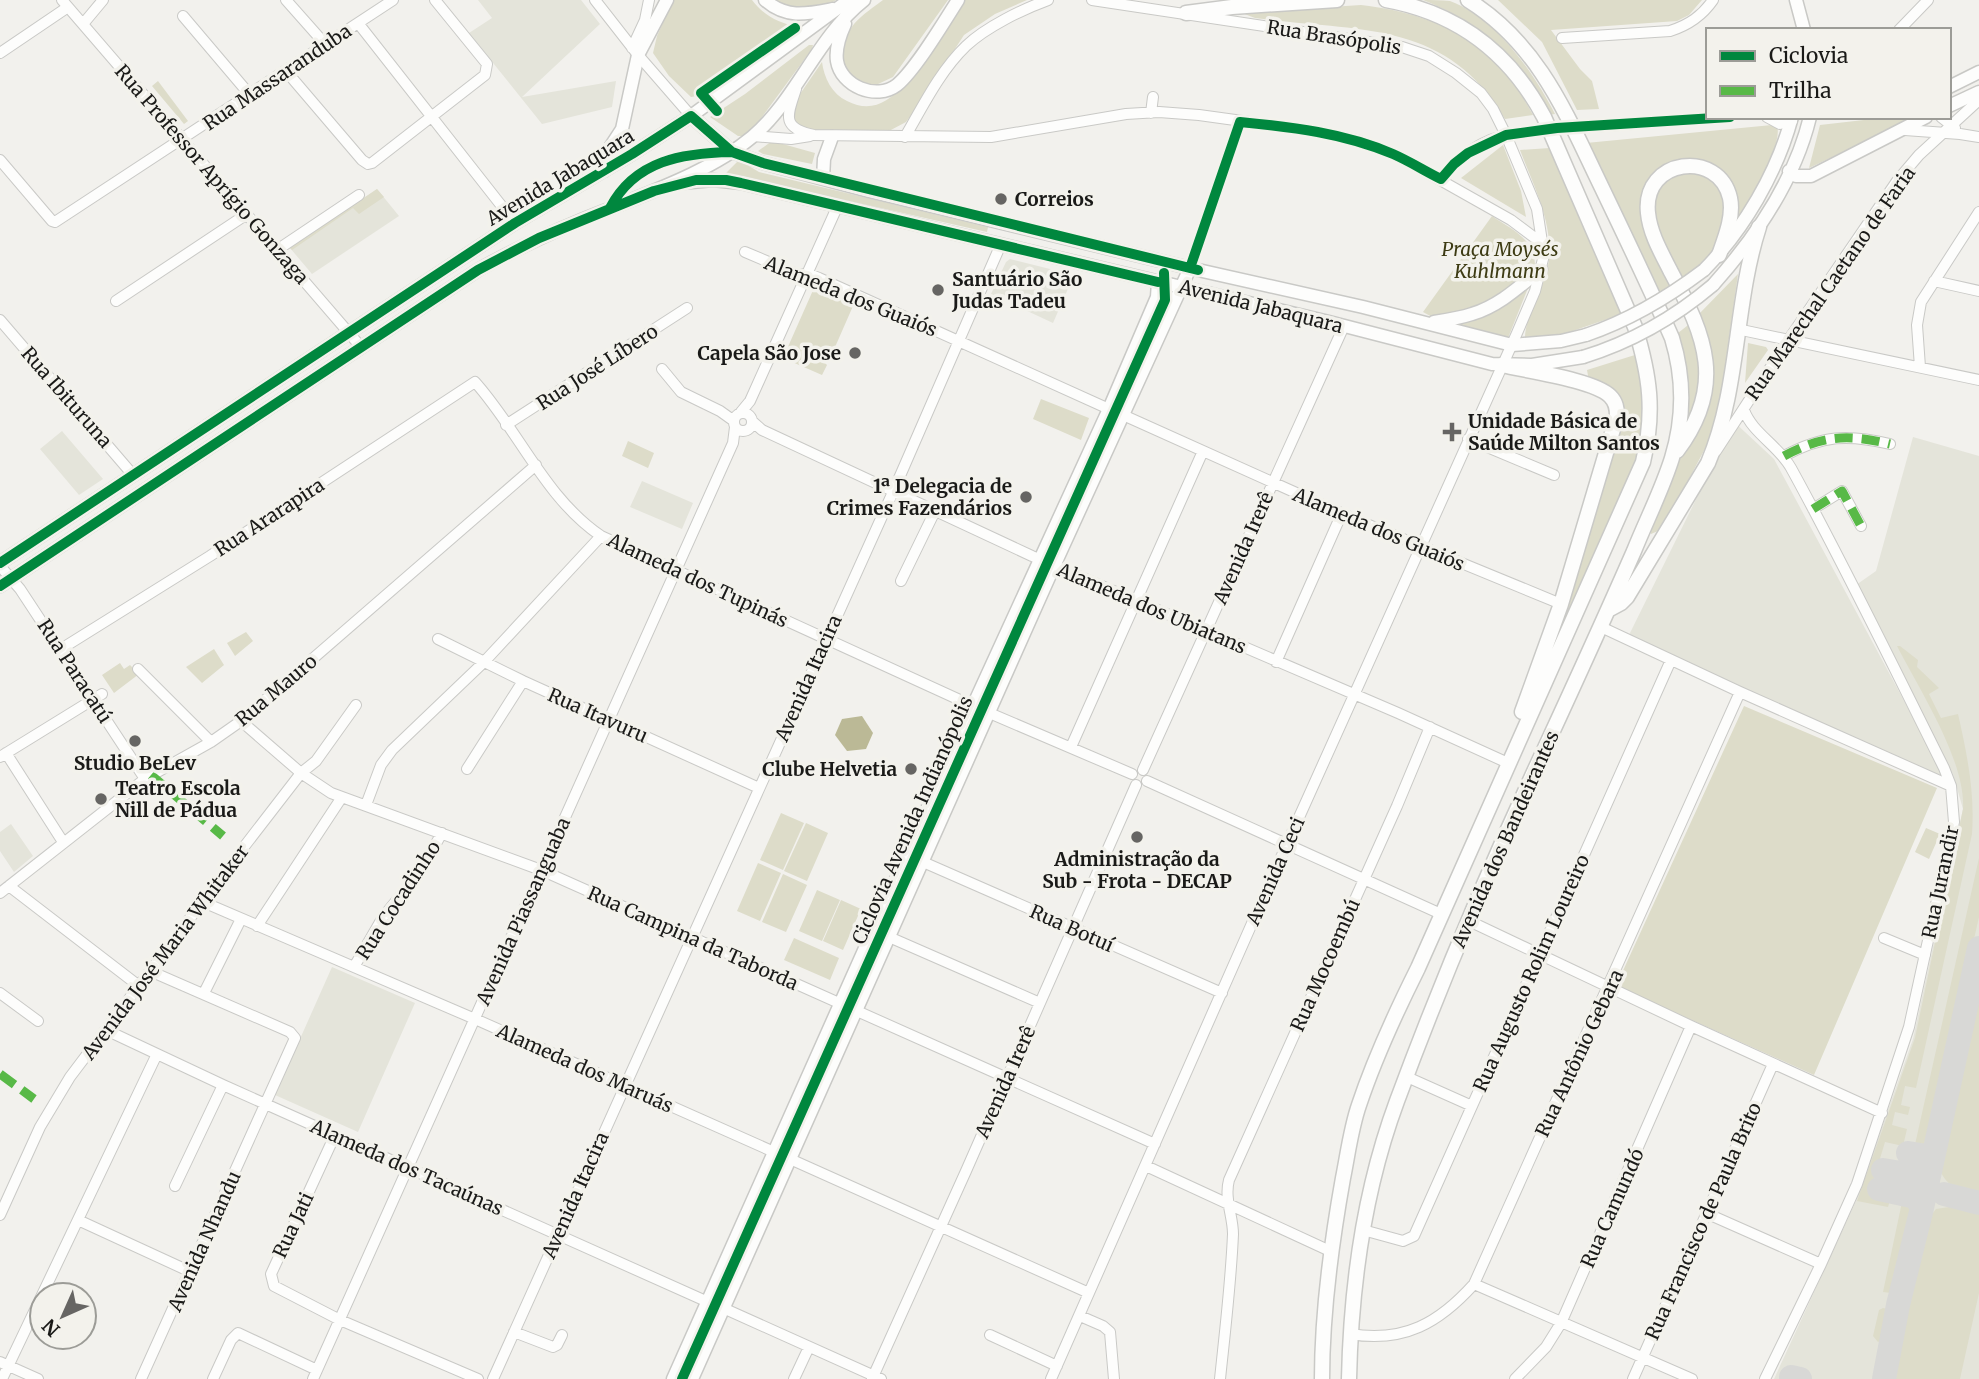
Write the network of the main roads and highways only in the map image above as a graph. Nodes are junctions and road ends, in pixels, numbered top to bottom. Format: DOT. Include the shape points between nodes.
graph roads {
  1 [pos="667,0"];
  2 [pos="765,0"];
  3 [pos="958,0"];
  4 [pos="1337,0"];
  5 [pos="1386,0"];
  6 [pos="1468,0"];
  7 [pos="852,4"];
  8 [pos="1797,6"];
  9 [pos="1186,13"];
  10 [pos="1797,28"];
  11 [pos="1803,28"];
  12 [pos="1979,72"];
  13 [pos="1951,86"];
  14 [pos="1979,92"];
  15 [pos="1951,105"];
  16 [pos="691,116"];
  17 [pos="1792,119"];
  18 [pos="1810,119"];
  19 [pos="1923,119"];
  20 [pos="832,137"];
  21 [pos="1784,142"];
  22 [pos="732,152"];
  23 [pos="604,171"];
  24 [pos="1789,172"];
  25 [pos="1804,177"];
  26 [pos="823,178"];
  27 [pos="654,191"];
  28 [pos="1771,205"];
  29 [pos="1759,227"];
  30 [pos="1029,229"];
  31 [pos="1001,244"];
  32 [pos="1719,255"];
  33 [pos="1190,268"];
  34 [pos="1541,269"];
  35 [pos="1158,282"];
  36 [pos="1182,286"];
  37 [pos="1363,307"];
  38 [pos="1429,323"];
  39 [pos="1344,326"];
  40 [pos="1502,365"];
  41 [pos="1672,458"];
  42 [pos="0,565"];
  43 [pos="0,586"];
  44 [pos="1608,610"];
  45 [pos="1511,756"];
  46 [pos="673,1379"];
  47 [pos="692,1379"];
  48 [pos="1322,1379"];
  49 [pos="1349,1379"];
  1 -- 23 [label="main road" via="635,52 622,129 607,152"];
  2 -- 7 [label="main road" via="776,9 795,14"];
  3 -- 7 [label="main road" via="904,77 881,91 850,84 837,62 839,39"];
  4 -- 9 [label="highway"];
  5 -- 45 [label="highway, Avenida dos Bandeirantes" via="1431,12 1464,28 1494,50 1532,95 1635,327 1646,364 1650,419 1643,462"];
  6 -- 41 [label="highway, Avenida dos Bandeirantes" via="1522,44 1552,87 1661,312 1679,359 1681,378"];
  7 -- 16 [label="main road"];
  7 -- 22 [label="main road" via="771,118"];
  8 -- 10 [label="main road"];
  8 -- 11 [label="main road"];
  12 -- 13 [label="main road"];
  14 -- 15 [label="main road"];
  16 -- 22 [label="main road, Avenida Jabaquara"];
  16 -- 23 [label="main road, Avenida Jabaquara"];
  17 -- 21 [label="main road, Avenida Jabaquara"];
  18 -- 24 [label="main road, Avenida Jabaquara"];
  19 -- 25 [label="main road"];
  20 -- 26 [label="main road"];
  21 -- 24 [label="main road"];
  21 -- 32 [label="main road, Avenida Jabaquara" via="1744,223"];
  22 -- 26 [label="main road, Avenida Jabaquara"];
  22 -- 27 [label="main road, Avenida Jabaquara"];
  23 -- 42 [label="main road, Avenida Jabaquara" via="347,332"];
  24 -- 25 [label="main road"];
  24 -- 28 [label="main road, Avenida Jabaquara"];
  25 -- 28 [label="main road"];
  26 -- 30 [label="main road, Avenida Jabaquara"];
  27 -- 31 [label="main road, Avenida Jabaquara" via="696,180 726,180"];
  27 -- 43 [label="main road, Avenida Jabaquara" via="495,260"];
  28 -- 29 [label="main road, Avenida Jabaquara"];
  29 -- 40 [label="main road, Avenida Jabaquara, bridge" via="1713,285 1649,330 1583,357"];
  29 -- 44 [label="highway" via="1742,291 1729,398 1708,463 1627,597"];
  30 -- 31 [label="main road" via="1008,231"];
  30 -- 33 [label="main road, Avenida Jabaquara"];
  31 -- 35 [label="main road, Avenida Jabaquara"];
  32 -- 38 [label="main road, Avenida Jabaquara, bridge" via="1672,294 1586,335 1512,345"];
  32 -- 41 [label="highway" via="1730,213 1726,187 1705,168 1688,165 1665,172 1650,189 1650,227 1698,324 1707,366 1695,420"];
  33 -- 36 [label="main road"];
  33 -- 37 [label="main road, Avenida Jabaquara"];
  34 -- 38 [label="main road" via="1490,307"];
  35 -- 36 [label="main road, Avenida Jabaquara"];
  35 -- 46 [label="main road" via="1157,298 1109,409"];
  36 -- 39 [label="main road, Avenida Jabaquara"];
  36 -- 47 [label="main road"];
  37 -- 38 [label="main road, Avenida Jabaquara"];
  37 -- 39 [label="main road"];
  39 -- 40 [label="main road, Avenida Jabaquara"];
  40 -- 45 [label="highway" via="1588,384 1603,390 1617,405 1614,431"];
  41 -- 44 [label="highway, Avenida dos Bandeirantes"];
  44 -- 49 [label="highway, Avenida dos Bandeirantes" via="1467,920 1397,1102 1372,1182 1363,1230"];
  45 -- 48 [label="highway, Avenida dos Bandeirantes" via="1358,1107 1330,1251"];
}
